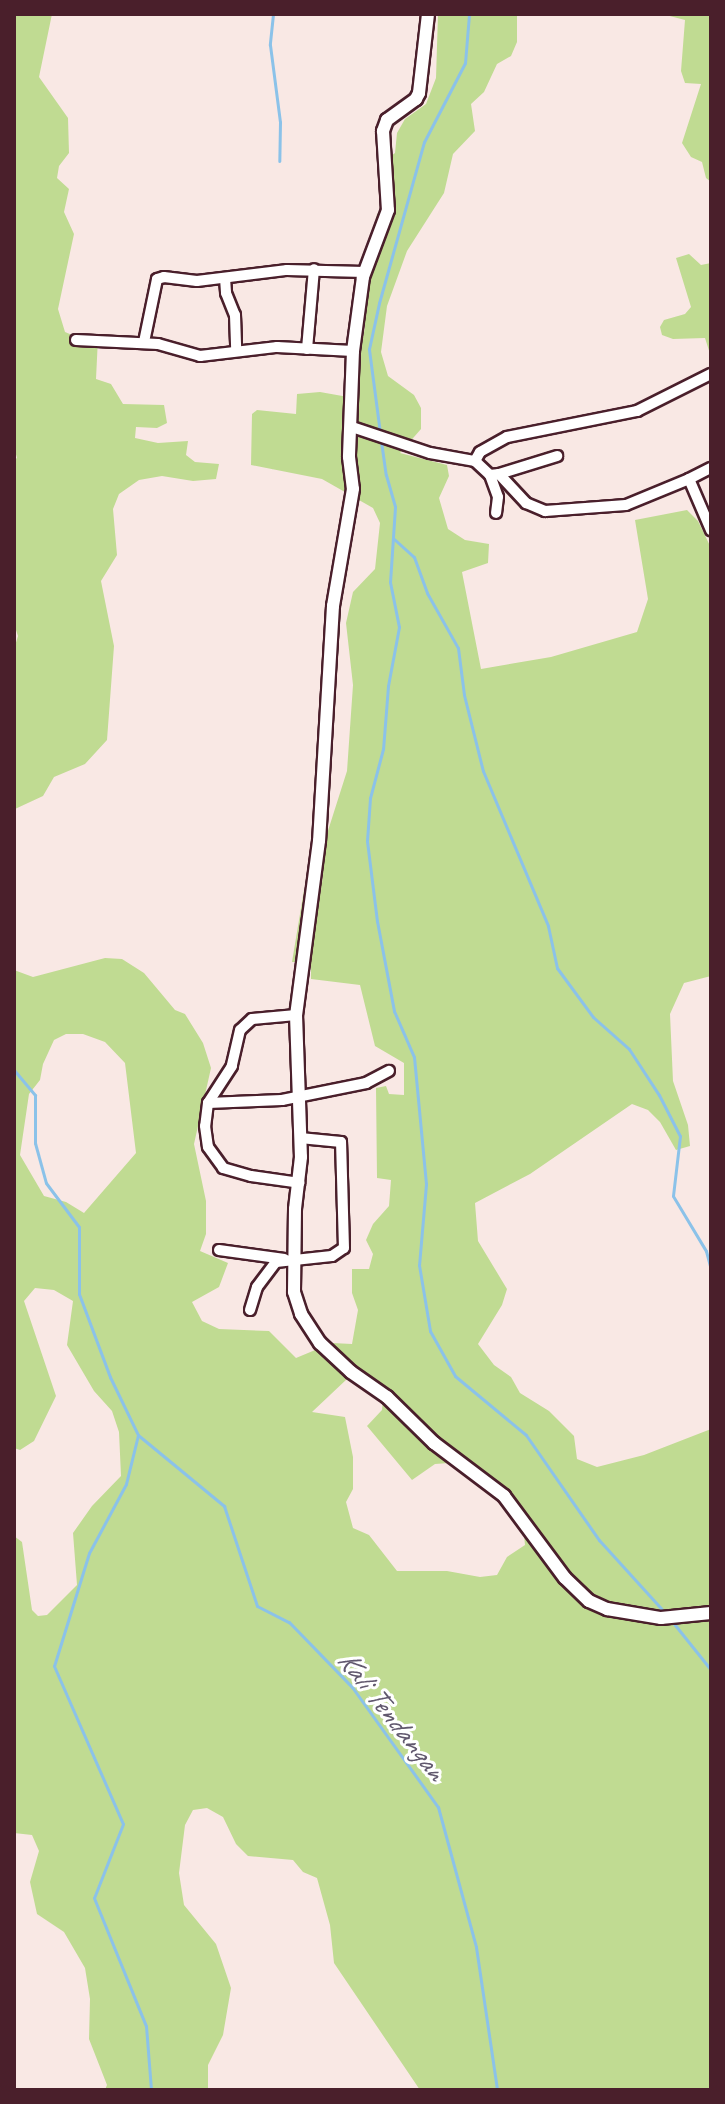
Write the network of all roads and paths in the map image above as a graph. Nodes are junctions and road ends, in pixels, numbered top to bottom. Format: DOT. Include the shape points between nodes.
graph roads {
  1 [pos="428,14"];
  2 [pos="314,269"];
  3 [pos="364,272"];
  4 [pos="225,278"];
  5 [pos="76,340"];
  6 [pos="144,342"];
  7 [pos="307,349"];
  8 [pos="236,351"];
  9 [pos="353,351"];
  10 [pos="711,374"];
  11 [pos="352,427"];
  12 [pos="557,456"];
  13 [pos="475,461"];
  14 [pos="711,468"];
  15 [pos="495,474"];
  16 [pos="689,479"];
  17 [pos="496,513"];
  18 [pos="711,530"];
  19 [pos="296,1015"];
  20 [pos="389,1071"];
  21 [pos="298,1097"];
  22 [pos="208,1103"];
  23 [pos="300,1138"];
  24 [pos="300,1183"];
  25 [pos="219,1250"];
  26 [pos="289,1259"];
  27 [pos="250,1310"];
  28 [pos="711,1613"];
  1 -- 3 [label="street" via="419,93 387,120 383,131 388,210"];
  2 -- 3 [label="street"];
  2 -- 4 [label="street"];
  2 -- 7 [label="street"];
  3 -- 9 [label="street"];
  4 -- 6 [label="street" via="157,279"];
  4 -- 8 [label="street" via="235,315"];
  5 -- 6 [label="street"];
  6 -- 8 [label="street" via="200,356"];
  7 -- 8 [label="street"];
  7 -- 9 [label="street"];
  9 -- 11 [label="street"];
  10 -- 13 [label="street" via="637,411 507,437 480,452"];
  11 -- 13 [label="street" via="430,453"];
  11 -- 19 [label="street" via="353,489 333,606 319,841"];
  12 -- 15 [label="street"];
  13 -- 15 [label="street"];
  14 -- 16 [label="street"];
  15 -- 16 [label="street" via="526,503 545,511 626,505"];
  15 -- 17 [label="street"];
  16 -- 18 [label="street"];
  19 -- 21 [label="street"];
  19 -- 22 [label="street" via="246,1023 236,1037 232,1066"];
  20 -- 21 [label="street" via="366,1083"];
  21 -- 22 [label="street"];
  21 -- 23 [label="street"];
  22 -- 24 [label="street" via="205,1138 216,1163 240,1174"];
  23 -- 24 [label="street"];
  23 -- 26 [label="street" via="341,1142 344,1248 332,1256"];
  24 -- 26 [label="street"];
  25 -- 26 [label="street"];
  26 -- 27 [label="street" via="276,1262 261,1281"];
  26 -- 28 [label="street" via="301,1314 335,1357 387,1397 445,1453 504,1496 565,1578 589,1601 661,1618"];
}
